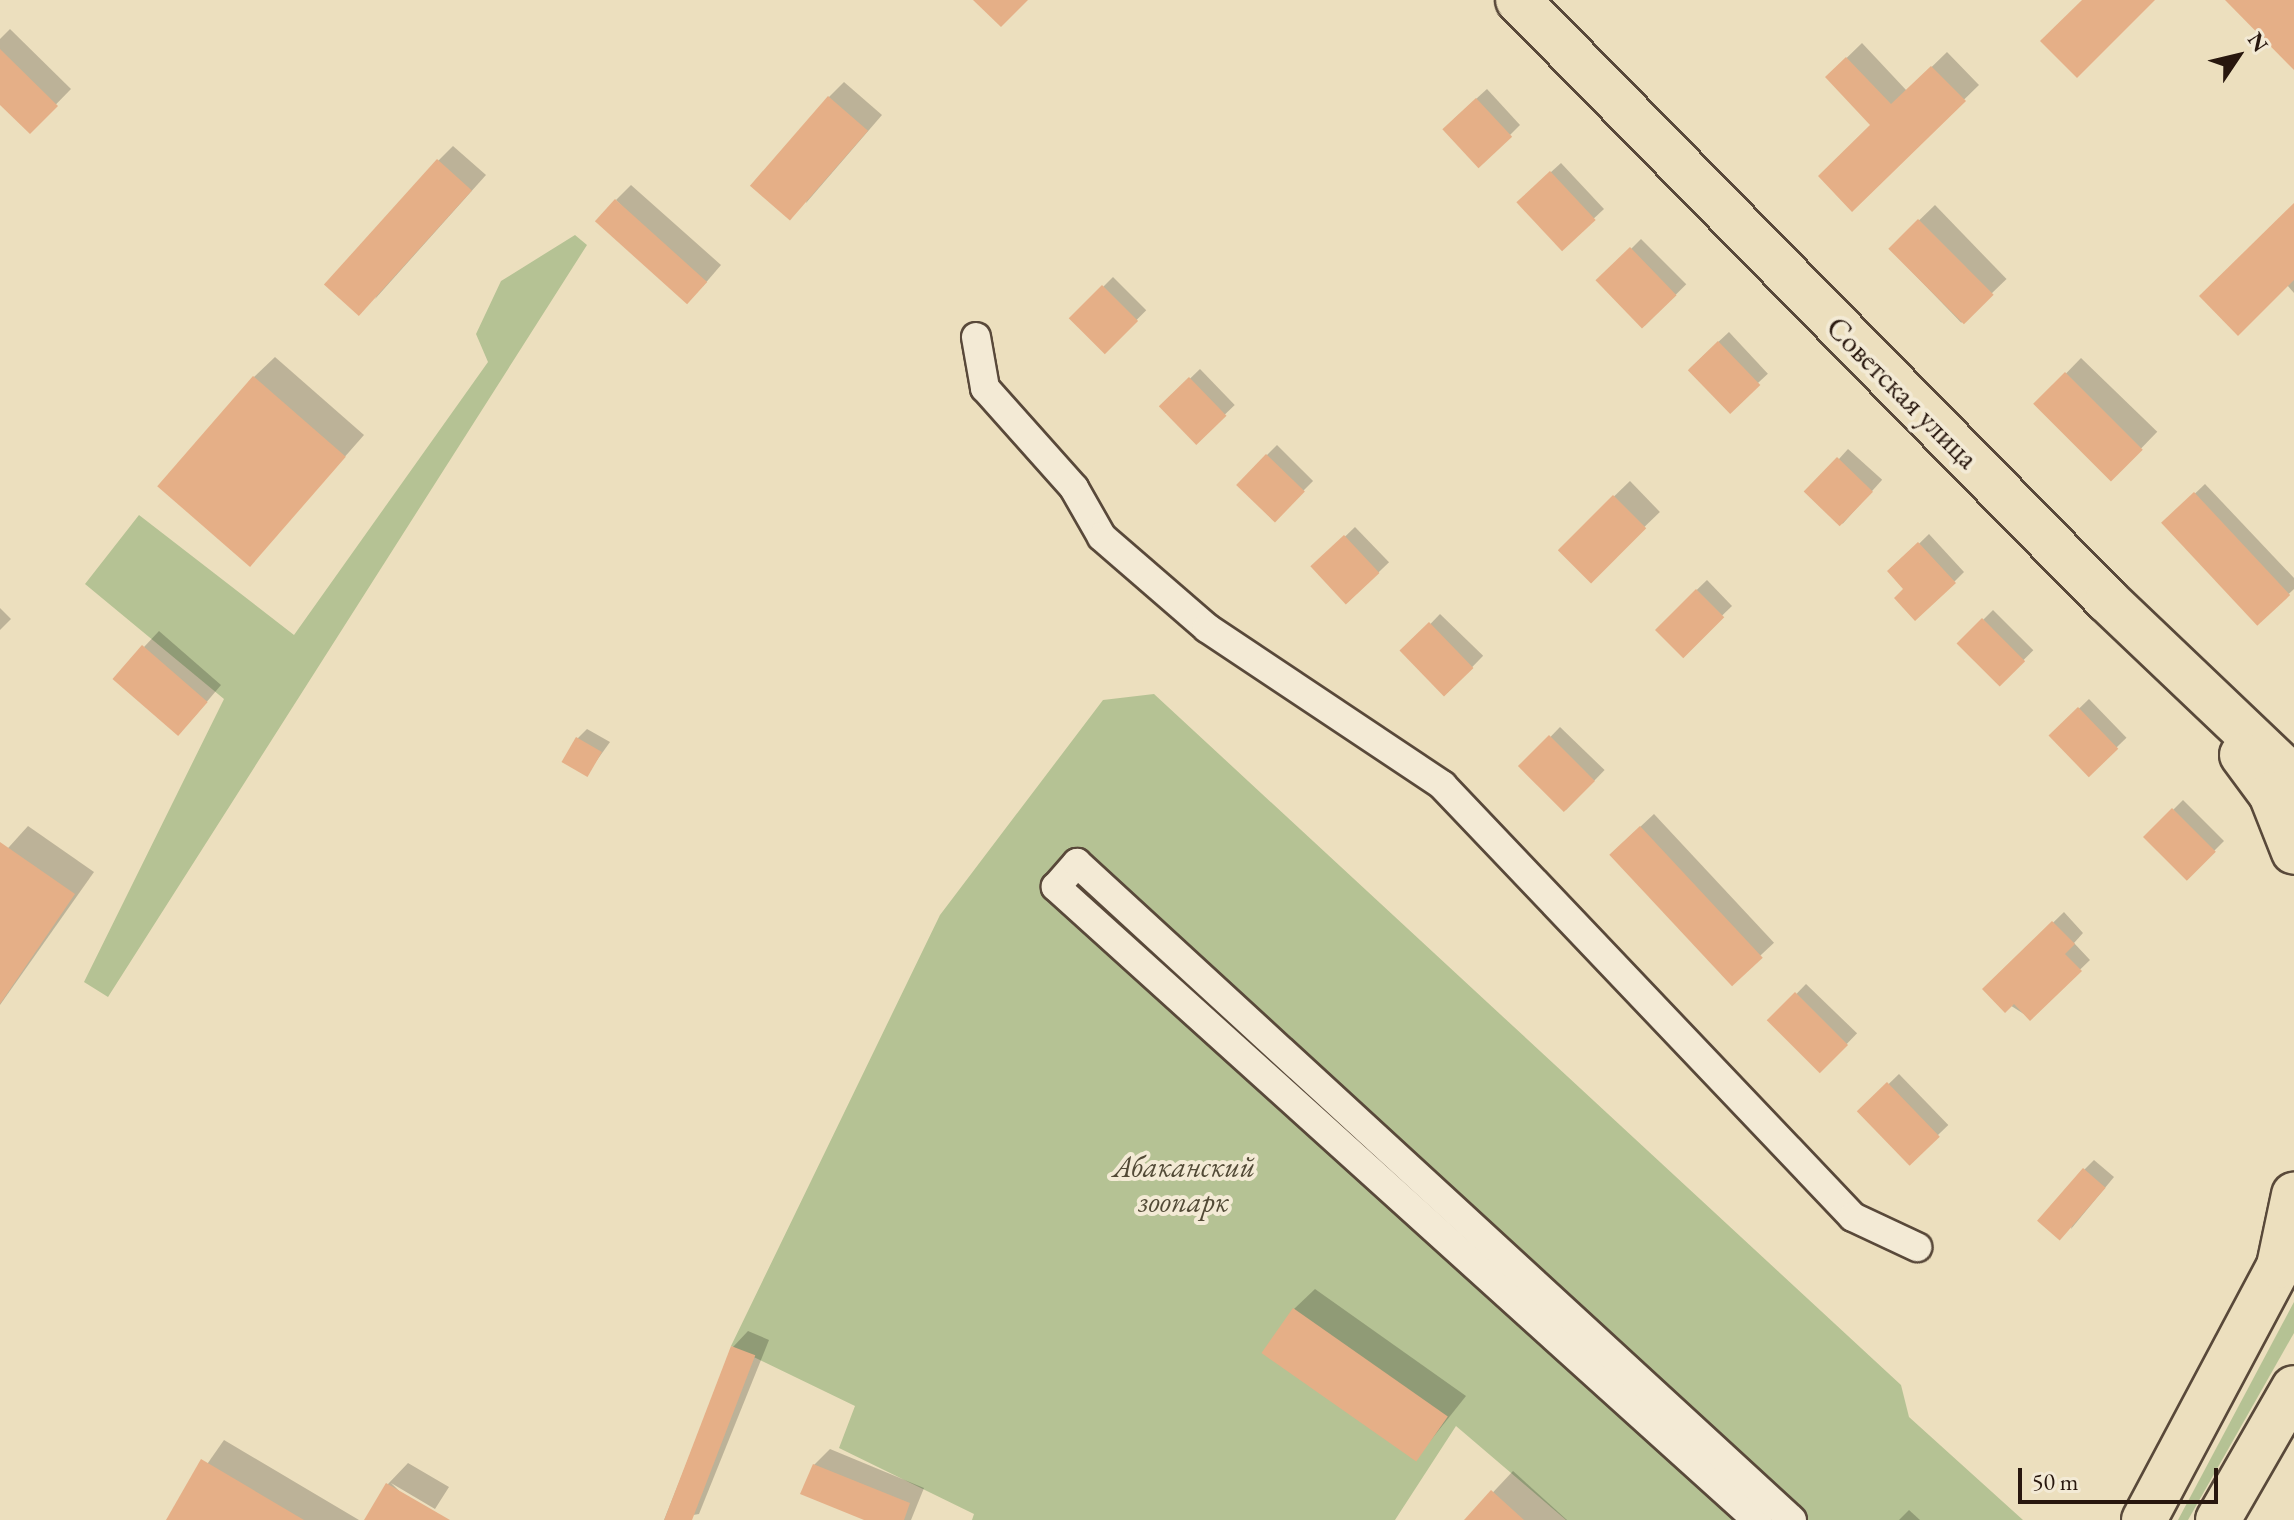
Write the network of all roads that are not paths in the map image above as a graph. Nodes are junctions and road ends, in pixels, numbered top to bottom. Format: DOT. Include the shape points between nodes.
graph roads {
  1 [pos="1518,0"];
  2 [pos="976,337"];
  3 [pos="2152,644"];
  4 [pos="2294,778"];
  5 [pos="2294,852"];
  6 [pos="2294,1195"];
  7 [pos="1917,1247"];
  8 [pos="2294,1388"];
  9 [pos="1757,1520"];
  10 [pos="1792,1520"];
  11 [pos="2144,1520"];
  12 [pos="2218,1520"];
  1 -- 3 [label="main road, Советская улица"];
  2 -- 7 [label="street" via="985,388 1074,488 1102,537 1207,628 1442,785 1853,1217"];
  3 -- 4 [label="main road, Советская улица"];
  3 -- 5 [label="main road" via="2271,794"];
  6 -- 11 [label="main road" via="2279,1266"];
  8 -- 12 [label="main road"];
  9 -- 10 [label="street" via="1056,887 1077,863"];
}
